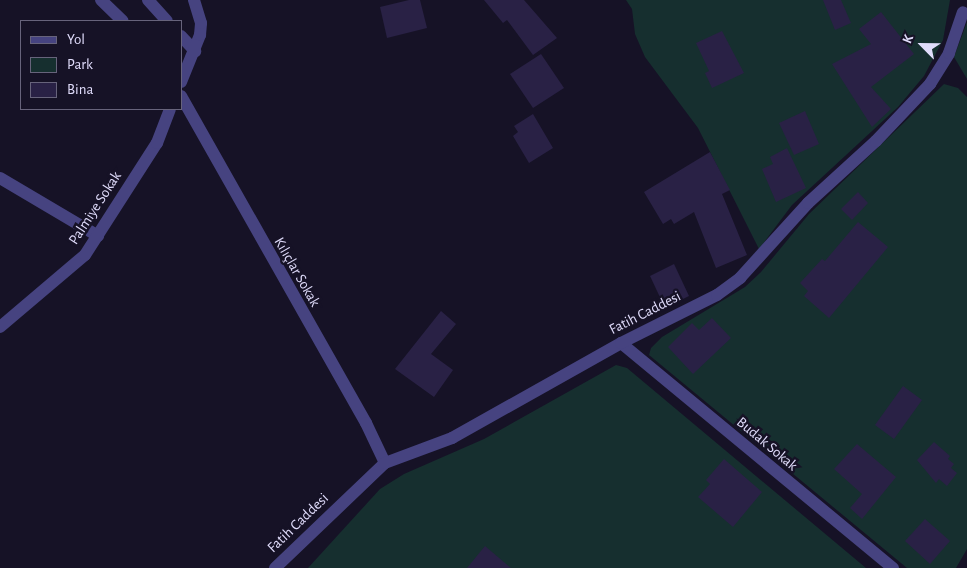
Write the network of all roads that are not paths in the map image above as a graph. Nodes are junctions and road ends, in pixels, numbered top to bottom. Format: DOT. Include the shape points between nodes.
graph roads {
  1 [pos="101,0"];
  2 [pos="148,0"];
  3 [pos="194,0"];
  4 [pos="963,8"];
  5 [pos="122,20"];
  6 [pos="166,20"];
  7 [pos="182,37"];
  8 [pos="195,51"];
  9 [pos="182,80"];
  10 [pos="182,98"];
  11 [pos="170,110"];
  12 [pos="0,178"];
  13 [pos="98,236"];
  14 [pos="0,327"];
  15 [pos="621,344"];
  16 [pos="385,463"];
  17 [pos="275,568"];
  18 [pos="893,568"];
  1 -- 5 [label="street"];
  2 -- 6 [label="street"];
  3 -- 8 [label="street" via="201,23"];
  4 -- 15 [label="street, Fatih Caddesi" via="949,53 930,84 876,141 808,203 757,262 717,295"];
  7 -- 8 [label="street"];
  8 -- 9 [label="street"];
  10 -- 16 [label="street, Kılıçlar Sokak" via="366,423"];
  11 -- 13 [label="street, Palmiye Sokak" via="157,143"];
  12 -- 13 [label="street"];
  13 -- 14 [label="street, Palmiye Sokak" via="85,255"];
  15 -- 16 [label="street, Fatih Caddesi" via="452,438"];
  15 -- 18 [label="street, Budak Sokak"];
  16 -- 17 [label="street, Fatih Caddesi"];
}
